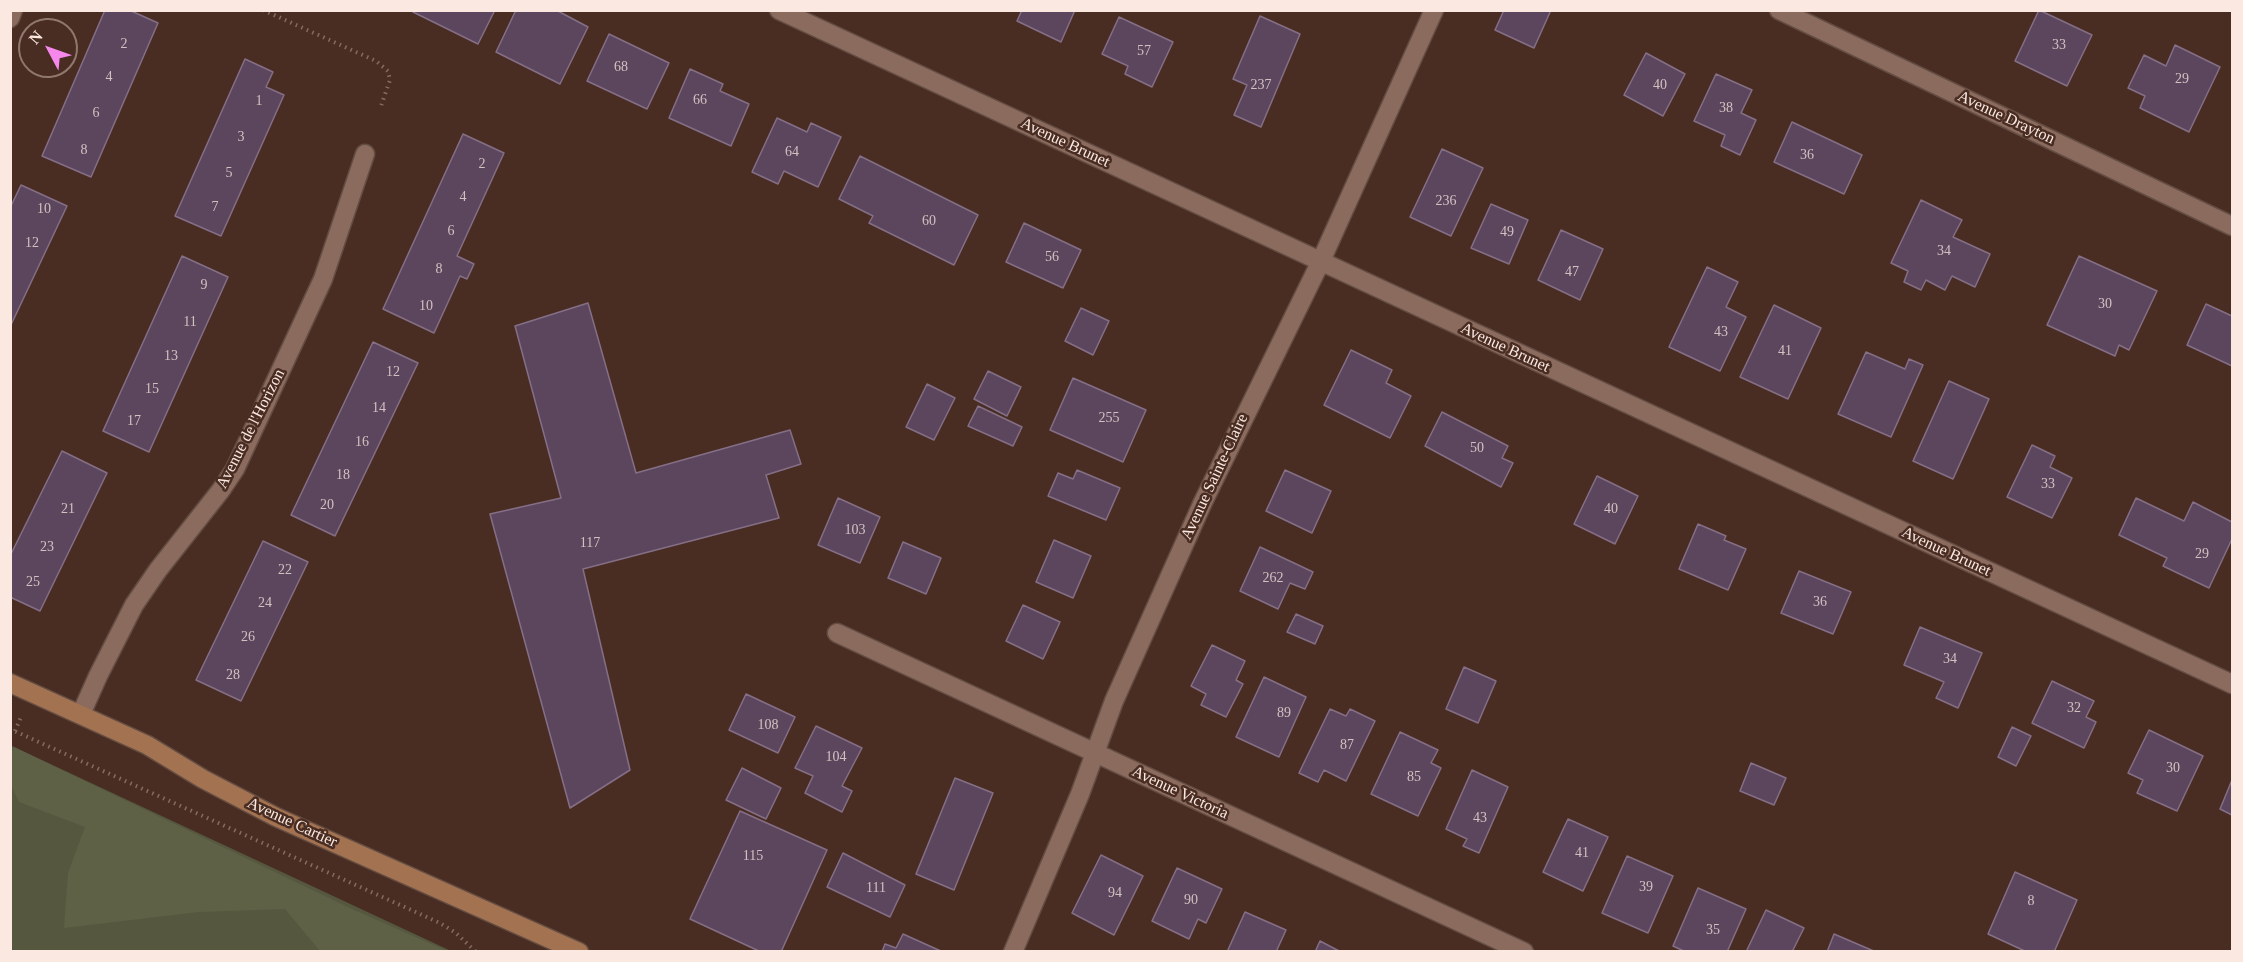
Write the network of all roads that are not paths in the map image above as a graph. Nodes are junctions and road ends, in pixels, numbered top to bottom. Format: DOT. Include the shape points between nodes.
graph roads {
  1 [pos="13,10"];
  2 [pos="779,10"];
  3 [pos="1434,10"];
  4 [pos="1779,10"];
  5 [pos="10,18"];
  6 [pos="365,154"];
  7 [pos="2232,226"];
  8 [pos="1320,263"];
  9 [pos="837,633"];
  10 [pos="10,683"];
  11 [pos="2232,684"];
  12 [pos="81,714"];
  13 [pos="1095,754"];
  14 [pos="579,951"];
  15 [pos="1013,951"];
  16 [pos="1524,951"];
  1 -- 5 [label="street"];
  2 -- 8 [label="street, Avenue Brunet"];
  3 -- 8 [label="street, Avenue Sainte-Claire"];
  4 -- 7 [label="street, Avenue Drayton"];
  6 -- 12 [label="street, Avenue de l'Horizon" via="323,279 235,469 134,605"];
  8 -- 11 [label="street, Avenue Brunet"];
  8 -- 13 [label="street, Avenue Sainte-Claire" via="1203,501 1114,701"];
  9 -- 13 [label="street, Avenue Victoria"];
  10 -- 12 [label="street, Avenue Cartier"];
  12 -- 14 [label="street, Avenue Cartier" via="147,745 276,817"];
  13 -- 15 [label="street, Avenue Sainte-Claire"];
  13 -- 16 [label="street, Avenue Victoria"];
}
